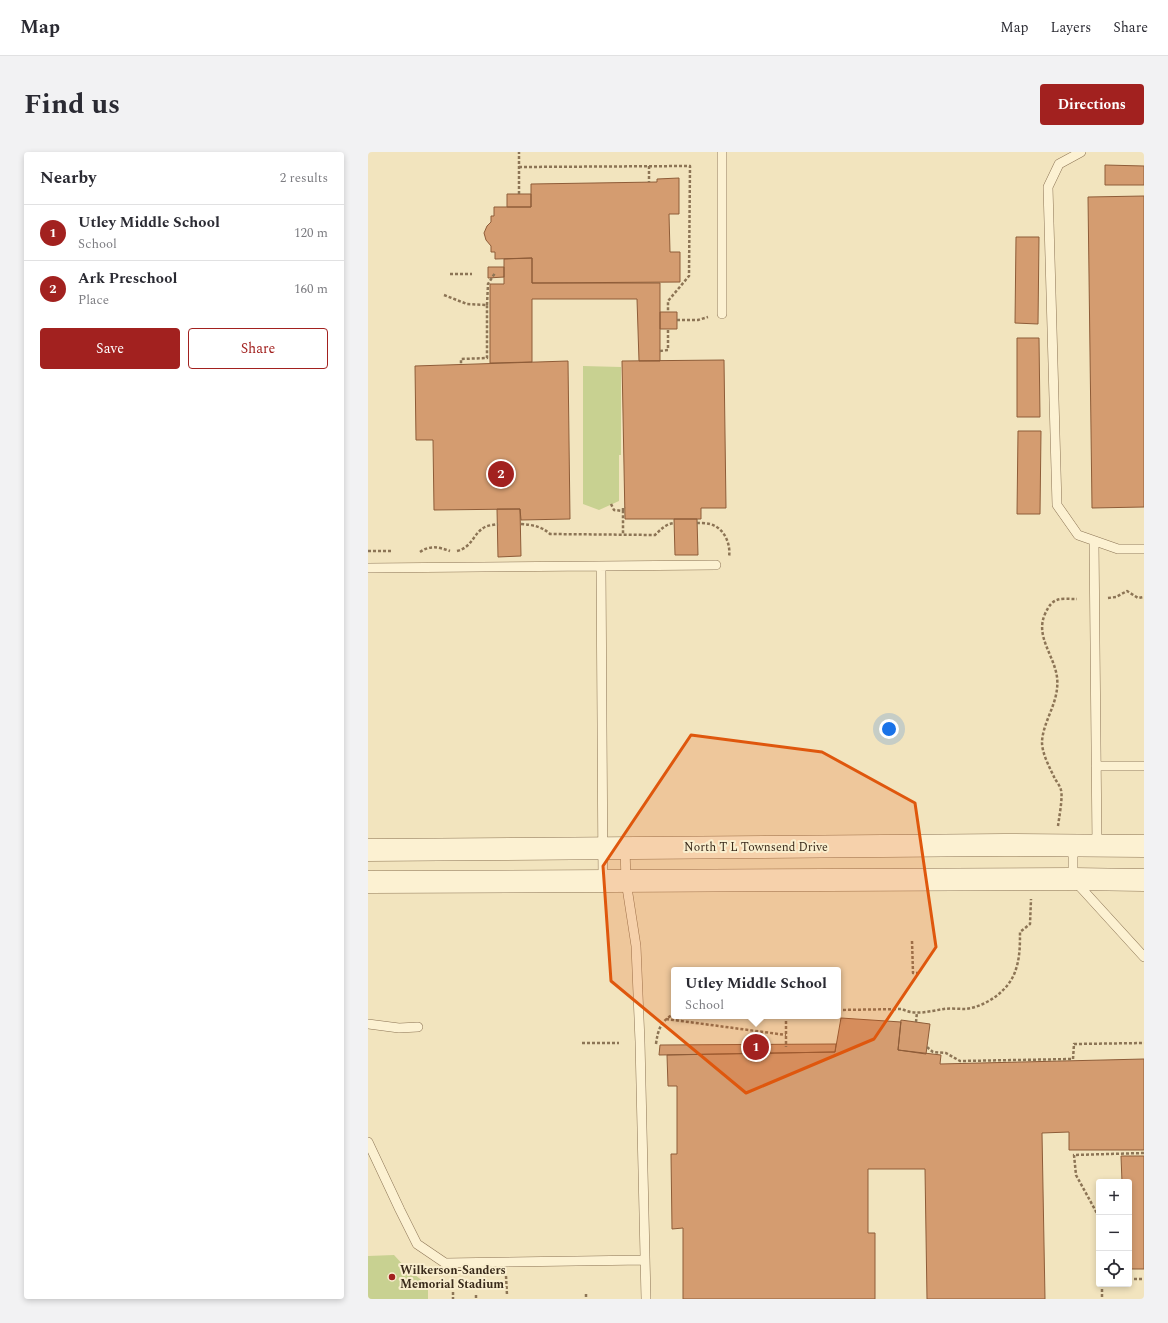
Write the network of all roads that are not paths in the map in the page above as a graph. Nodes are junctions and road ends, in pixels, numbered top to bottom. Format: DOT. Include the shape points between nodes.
graph roads {
  1 [pos="722,152"];
  2 [pos="1081,152"];
  3 [pos="722,314"];
  4 [pos="1094,541"];
  5 [pos="1144,548"];
  6 [pos="716,565"];
  7 [pos="600,566"];
  8 [pos="368,568"];
  9 [pos="1096,766"];
  10 [pos="1144,766"];
  11 [pos="1073,846"];
  12 [pos="1097,846"];
  13 [pos="1144,846"];
  14 [pos="603,848"];
  15 [pos="625,848"];
  16 [pos="368,850"];
  17 [pos="1073,879"];
  18 [pos="1144,880"];
  19 [pos="603,881"];
  20 [pos="626,881"];
  21 [pos="368,882"];
  22 [pos="1144,957"];
  23 [pos="368,1024"];
  24 [pos="418,1027"];
  25 [pos="368,1142"];
  26 [pos="370,1153"];
  27 [pos="645,1260"];
  28 [pos="646,1299"];
  1 -- 3 [label="lane"];
  2 -- 4 [label="lane" via="1058,164 1048,187 1057,505 1078,535"];
  4 -- 5 [label="lane" via="1118,550"];
  4 -- 9 [label="lane"];
  6 -- 7 [label="lane"];
  7 -- 8 [label="lane"];
  7 -- 14 [label="lane"];
  9 -- 10 [label="lane"];
  9 -- 12 [label="lane"];
  11 -- 12 [label="street, North T L Townsend Drive"];
  11 -- 15 [label="street, North T L Townsend Drive"];
  11 -- 17 [label="lane"];
  12 -- 13 [label="street, North T L Townsend Drive"];
  14 -- 15 [label="street, North T L Townsend Drive"];
  14 -- 16 [label="street, North T L Townsend Drive"];
  14 -- 19 [label="lane"];
  15 -- 20 [label="lane"];
  17 -- 18 [label="street"];
  17 -- 20 [label="street"];
  17 -- 22 [label="lane"];
  19 -- 20 [label="street"];
  19 -- 21 [label="street"];
  20 -- 27 [label="lane" via="636,946"];
  23 -- 24 [label="lane" via="399,1028"];
  25 -- 26 [label="lane"];
  26 -- 27 [label="lane" via="417,1244 445,1263"];
  27 -- 28 [label="lane"];
}
